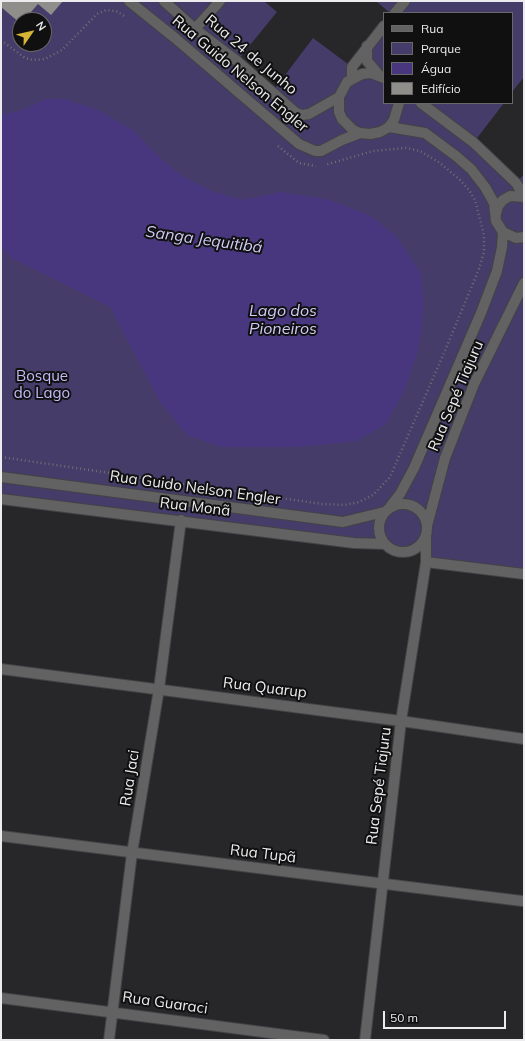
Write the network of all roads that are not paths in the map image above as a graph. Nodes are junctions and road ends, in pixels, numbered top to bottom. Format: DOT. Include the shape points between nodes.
graph roads {
  1 [pos="128,1"];
  2 [pos="164,1"];
  3 [pos="220,1"];
  4 [pos="405,1"];
  5 [pos="396,12"];
  6 [pos="383,27"];
  7 [pos="195,29"];
  8 [pos="367,46"];
  9 [pos="382,76"];
  10 [pos="352,78"];
  11 [pos="339,97"];
  12 [pos="399,104"];
  13 [pos="422,104"];
  14 [pos="389,127"];
  15 [pos="360,133"];
  16 [pos="524,196"];
  17 [pos="496,214"];
  18 [pos="503,232"];
  19 [pos="524,236"];
  20 [pos="524,284"];
  21 [pos="1,477"];
  22 [pos="1,499"];
  23 [pos="387,510"];
  24 [pos="181,520"];
  25 [pos="427,526"];
  26 [pos="426,537"];
  27 [pos="386,544"];
  28 [pos="415,548"];
  29 [pos="426,562"];
  30 [pos="524,574"];
  31 [pos="1,669"];
  32 [pos="159,689"];
  33 [pos="401,721"];
  34 [pos="524,739"];
  35 [pos="1,836"];
  36 [pos="132,853"];
  37 [pos="382,884"];
  38 [pos="522,901"];
  39 [pos="1,998"];
  40 [pos="112,1012"];
  41 [pos="109,1040"];
  42 [pos="324,1040"];
  43 [pos="365,1040"];
  1 -- 15 [label="street, Rua Guido Nelson Engler" via="299,144 321,151"];
  2 -- 7 [label="street, Rua 24 de Junho"];
  3 -- 7 [label="street"];
  4 -- 5 [label="street"];
  6 -- 8 [label="street"];
  7 -- 11 [label="street, Rua 24 de Junho" via="237,61 296,113 309,114"];
  8 -- 9 [label="street" via="367,61"];
  8 -- 10 [label="street" via="352,67"];
  9 -- 10 [label="street" via="362,74"];
  10 -- 11 [label="street" via="342,89"];
  11 -- 15 [label="street" via="342,119"];
  12 -- 14 [label="street"];
  13 -- 16 [label="street" via="473,142 516,183"];
  14 -- 15 [label="street, Rua Guido Nelson Engler" via="380,132"];
  14 -- 17 [label="street" via="425,133 456,156 481,181 494,203"];
  16 -- 17 [label="street" via="510,196 503,200"];
  17 -- 18 [label="street" via="496,221"];
  18 -- 19 [label="street" via="516,238"];
  18 -- 23 [label="street" via="497,271 481,313 414,468 400,494"];
  20 -- 25 [label="street, Rua Sepé Tiajuru" via="474,384 445,458"];
  21 -- 23 [label="street, Rua Guido Nelson Engler" via="343,522"];
  22 -- 24 [label="street, Rua Monã"];
  23 -- 25 [label="street" via="403,503 417,508 422,512"];
  23 -- 27 [label="street" via="379,525 381,539"];
  24 -- 27 [label="street, Rua Monã" via="354,543"];
  24 -- 32 [label="street, Rua Jaci"];
  25 -- 26 [label="street"];
  26 -- 28 [label="street"];
  26 -- 29 [label="street, Rua Sepé Tiajuru"];
  27 -- 28 [label="street" via="392,550 400,552 408,552"];
  28 -- 29 [label="street"];
  29 -- 30 [label="street"];
  29 -- 33 [label="street, Rua Sepé Tiajuru"];
  31 -- 32 [label="street, Rua Quarup"];
  32 -- 33 [label="street, Rua Quarup"];
  32 -- 36 [label="street, Rua Jaci"];
  33 -- 34 [label="street, Rua Quarup"];
  33 -- 37 [label="street, Rua Sepé Tiajuru"];
  35 -- 36 [label="street, Rua Tupã"];
  36 -- 37 [label="street, Rua Tupã"];
  36 -- 40 [label="street, Rua Jaci"];
  37 -- 38 [label="street, Rua Tupã"];
  37 -- 43 [label="street, Rua Sepé Tiajuru"];
  39 -- 40 [label="street, Rua Guaraci"];
  40 -- 41 [label="street, Rua Jaci"];
  40 -- 42 [label="street, Rua Guaraci"];
}
